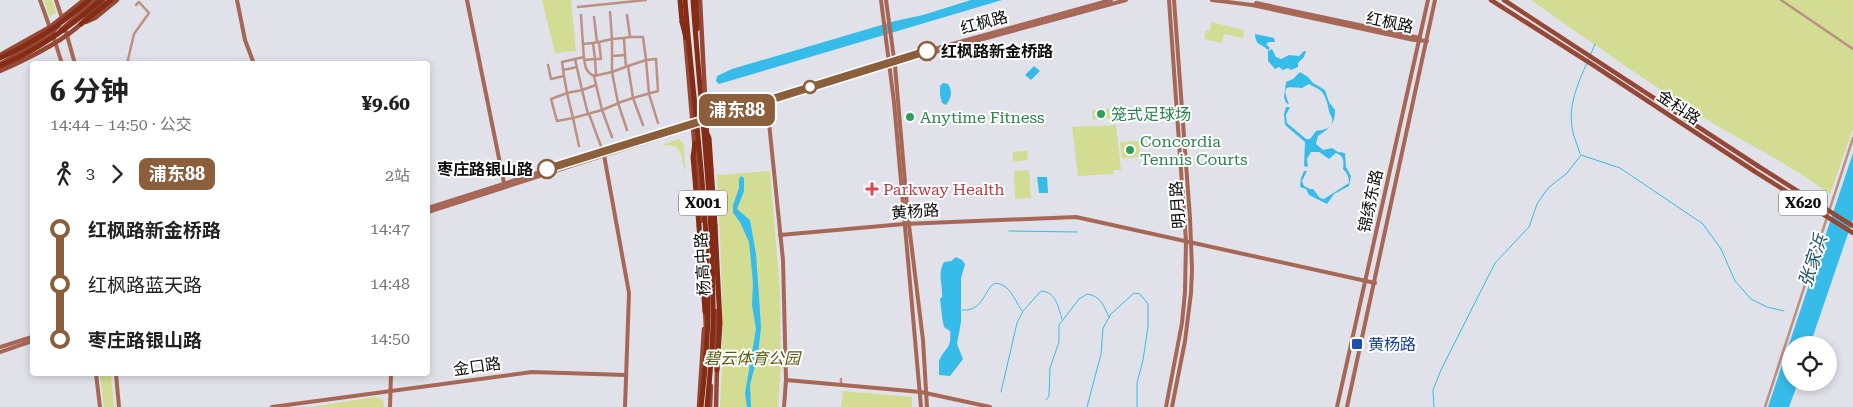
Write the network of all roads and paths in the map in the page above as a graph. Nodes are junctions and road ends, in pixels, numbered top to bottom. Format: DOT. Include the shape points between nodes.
graph roads {
  1 [pos="40,0"];
  2 [pos="56,0"];
  3 [pos="84,0"];
  4 [pos="89,0"];
  5 [pos="95,0"];
  6 [pos="102,0"];
  7 [pos="112,0"];
  8 [pos="117,0"];
  9 [pos="237,0"];
  10 [pos="467,0"];
  11 [pos="646,0"];
  12 [pos="683,0"];
  13 [pos="695,0"];
  14 [pos="700,0"];
  15 [pos="881,0"];
  16 [pos="886,0"];
  17 [pos="1111,0"];
  18 [pos="1126,0"];
  19 [pos="1169,0"];
  20 [pos="1174,0"];
  21 [pos="1212,0"];
  22 [pos="1233,0"];
  23 [pos="1428,0"];
  24 [pos="1435,0"];
  25 [pos="1491,0"];
  26 [pos="1504,0"];
  27 [pos="1781,0"];
  28 [pos="136,5"];
  29 [pos="578,8"];
  30 [pos="610,12"];
  31 [pos="627,14"];
  32 [pos="581,15"];
  33 [pos="594,17"];
  34 [pos="886,18"];
  35 [pos="62,19"];
  36 [pos="81,24"];
  37 [pos="64,26"];
  38 [pos="50,27"];
  39 [pos="52,34"];
  40 [pos="66,34"];
  41 [pos="630,37"];
  42 [pos="624,38"];
  43 [pos="612,39"];
  44 [pos="1419,39"];
  45 [pos="55,41"];
  46 [pos="1427,41"];
  47 [pos="596,42"];
  48 [pos="583,44"];
  49 [pos="1853,49"];
  50 [pos="625,55"];
  51 [pos="0,56"];
  52 [pos="612,56"];
  53 [pos="575,59"];
  54 [pos="584,60"];
  55 [pos="595,60"];
  56 [pos="646,60"];
  57 [pos="61,61"];
  58 [pos="74,61"];
  59 [pos="128,61"];
  60 [pos="253,61"];
  61 [pos="892,63"];
  62 [pos="0,65"];
  63 [pos="548,65"];
  64 [pos="628,66"];
  65 [pos="577,68"];
  66 [pos="563,70"];
  67 [pos="0,71"];
  68 [pos="612,72"];
  69 [pos="564,76"];
  70 [pos="594,76"];
  71 [pos="596,85"];
  72 [pos="582,90"];
  73 [pos="567,93"];
  74 [pos="649,94"];
  75 [pos="633,98"];
  76 [pos="767,102"];
  77 [pos="618,103"];
  78 [pos="602,110"];
  79 [pos="588,114"];
  80 [pos="573,118"];
  81 [pos="658,123"];
  82 [pos="706,123"];
  83 [pos="643,125"];
  84 [pos="692,125"];
  85 [pos="627,130"];
  86 [pos="697,133"];
  87 [pos="612,137"];
  88 [pos="1853,138"];
  89 [pos="579,146"];
  90 [pos="603,152"];
  91 [pos="505,185"];
  92 [pos="430,207"];
  93 [pos="430,211"];
  94 [pos="907,223"];
  95 [pos="1853,226"];
  96 [pos="1853,233"];
  97 [pos="780,235"];
  98 [pos="1186,241"];
  99 [pos="1192,243"];
  100 [pos="1366,280"];
  101 [pos="1375,283"];
  102 [pos="705,312"];
  103 [pos="705,325"];
  104 [pos="30,338"];
  105 [pos="30,342"];
  106 [pos="0,347"];
  107 [pos="0,352"];
  108 [pos="717,370"];
  109 [pos="626,375"];
  110 [pos="96,376"];
  111 [pos="116,376"];
  112 [pos="391,376"];
  113 [pos="842,379"];
  114 [pos="786,380"];
  115 [pos="841,385"];
  116 [pos="392,390"];
  117 [pos="921,392"];
  118 [pos="926,393"];
  119 [pos="100,407"];
  120 [pos="119,407"];
  121 [pos="272,407"];
  122 [pos="390,407"];
  123 [pos="625,407"];
  124 [pos="700,407"];
  125 [pos="709,407"];
  126 [pos="716,407"];
  127 [pos="784,407"];
  128 [pos="921,407"];
  129 [pos="927,407"];
  130 [pos="990,407"];
  131 [pos="1166,407"];
  132 [pos="1172,407"];
  133 [pos="1338,407"];
  134 [pos="1347,407"];
  135 [pos="1765,407"];
  1 -- 38 [label="street"];
  2 -- 35 [label="street"];
  3 -- 35 [label="main road"];
  4 -- 51 [label="highway, bridge" via="36,40"];
  5 -- 37 [label="main road"];
  6 -- 36 [label="main road"];
  6 -- 62 [label="highway, bridge" via="39,46"];
  7 -- 36 [label="highway"];
  8 -- 36 [label="main road" via="95,18"];
  9 -- 60 [label="street"];
  10 -- 91 [label="street"];
  11 -- 29 [label="street"];
  12 -- 84 [label="main road, 杨高中路 / X001"];
  12 -- 86 [label="highway, 杨高中路 / X001, bridge"];
  13 -- 82 [label="highway, 杨高中路 / X001, bridge" via="697,55"];
  14 -- 82 [label="main road, 杨高中路 / X001"];
  15 -- 34 [label="street"];
  16 -- 34 [label="street"];
  17 -- 61 [label="street, 红枫路"];
  18 -- 61 [label="street, 红枫路"];
  19 -- 98 [label="street, 明月路"];
  20 -- 99 [label="street, 明月路"];
  21 -- 44 [label="street, 红枫路"];
  22 -- 44 [label="street, 红枫路"];
  23 -- 44 [label="street, 锦绣东路"];
  24 -- 46 [label="street, 锦绣东路"];
  25 -- 96 [label="main road, 金科路 / X620, bridge"];
  26 -- 95 [label="main road, 金科路 / X620, bridge"];
  27 -- 49 [label="street"];
  28 -- 59 [label="street" via="139,2 149,13 134,34"];
  30 -- 43 [label="street"];
  31 -- 41 [label="street"];
  32 -- 48 [label="street"];
  33 -- 47 [label="street"];
  34 -- 61 [label="street"];
  35 -- 37 [label="street"];
  35 -- 38 [label="main road"];
  35 -- 39 [label="main road"];
  36 -- 40 [label="main road"];
  37 -- 40 [label="street"];
  37 -- 45 [label="main road"];
  38 -- 39 [label="street"];
  38 -- 51 [label="main road"];
  39 -- 45 [label="street"];
  39 -- 62 [label="main road"];
  40 -- 45 [label="main road"];
  40 -- 58 [label="street"];
  41 -- 42 [label="street"];
  41 -- 56 [label="street" via="643,37"];
  42 -- 43 [label="street"];
  42 -- 50 [label="street"];
  43 -- 47 [label="street"];
  43 -- 52 [label="street"];
  44 -- 46 [label="street, 红枫路"];
  44 -- 100 [label="street, 锦绣东路"];
  45 -- 57 [label="street"];
  45 -- 67 [label="main road"];
  46 -- 101 [label="street, 锦绣东路"];
  47 -- 48 [label="street"];
  47 -- 55 [label="street"];
  47 -- 55 [label="street" via="601,58"];
  48 -- 54 [label="street"];
  50 -- 52 [label="street"];
  50 -- 64 [label="street"];
  52 -- 68 [label="street"];
  53 -- 54 [label="street" via="584,57"];
  53 -- 65 [label="street"];
  53 -- 66 [label="street" via="562,62"];
  54 -- 55 [label="street"];
  54 -- 70 [label="street" via="587,71"];
  55 -- 70 [label="street"];
  56 -- 64 [label="street"];
  56 -- 74 [label="street"];
  56 -- 74 [label="street" via="656,59 658,91"];
  61 -- 76 [label="street, 红枫路"];
  61 -- 94 [label="street"];
  63 -- 69 [label="street" via="550,79"];
  64 -- 68 [label="street"];
  64 -- 75 [label="street"];
  65 -- 66 [label="street"];
  65 -- 72 [label="street"];
  66 -- 69 [label="street"];
  68 -- 70 [label="street"];
  68 -- 77 [label="street"];
  69 -- 73 [label="street"];
  70 -- 71 [label="street"];
  71 -- 72 [label="street"];
  71 -- 78 [label="street"];
  72 -- 73 [label="street"];
  72 -- 79 [label="street"];
  73 -- 80 [label="street"];
  73 -- 80 [label="street" via="551,98 556,121"];
  74 -- 75 [label="street"];
  74 -- 81 [label="street"];
  75 -- 77 [label="street"];
  75 -- 83 [label="street"];
  76 -- 82 [label="street, 红枫路"];
  76 -- 97 [label="street"];
  77 -- 78 [label="street"];
  77 -- 85 [label="street"];
  78 -- 79 [label="street"];
  78 -- 87 [label="street"];
  79 -- 80 [label="street"];
  79 -- 90 [label="street"];
  80 -- 89 [label="street"];
  82 -- 84 [label="street, 红枫路"];
  82 -- 108 [label="main road, 杨高中路 / X001" via="717,288"];
  82 -- 108 [label="highway, bridge" via="720,323"];
  82 -- 125 [label="highway, 杨高中路 / X001, bridge" via="714,305"];
  84 -- 90 [label="street, 红枫路"];
  84 -- 102 [label="main road, 杨高中路 / X001"];
  86 -- 102 [label="highway, bridge" via="693,157"];
  86 -- 124 [label="highway, 杨高中路 / X001, bridge" via="708,290"];
  88 -- 135 [label="street"];
  90 -- 91 [label="street, 红枫路"];
  90 -- 109 [label="street" via="629,293"];
  91 -- 92 [label="street"];
  91 -- 93 [label="street"];
  94 -- 97 [label="street, 黄杨路"];
  94 -- 98 [label="street, 黄杨路" via="1076,217"];
  94 -- 117 [label="street"];
  94 -- 118 [label="street" via="923,340"];
  97 -- 114 [label="street"];
  98 -- 99 [label="street, 黄杨路"];
  98 -- 131 [label="street, 明月路" via="1181,331"];
  99 -- 100 [label="street, 黄杨路"];
  99 -- 132 [label="street, 明月路" via="1191,294"];
  100 -- 101 [label="street, 黄杨路"];
  100 -- 133 [label="street, 锦绣东路"];
  101 -- 134 [label="street, 锦绣东路"];
  102 -- 103 [label="main road, 杨高中路 / X001"];
  103 -- 124 [label="main road, X001"];
  103 -- 125 [label="main road, 杨高中路 / X001" via="711,376"];
  104 -- 106 [label="street"];
  105 -- 107 [label="street"];
  108 -- 126 [label="main road, 杨高中路 / X001"];
  109 -- 116 [label="street, 金口路" via="532,372"];
  109 -- 123 [label="street"];
  110 -- 119 [label="street"];
  111 -- 120 [label="street"];
  112 -- 116 [label="street"];
  113 -- 115 [label="street"];
  114 -- 115 [label="street"];
  114 -- 127 [label="street"];
  115 -- 117 [label="street"];
  116 -- 121 [label="street, 金口路"];
  116 -- 122 [label="street"];
  117 -- 118 [label="street"];
  117 -- 128 [label="street"];
  118 -- 129 [label="street"];
  118 -- 130 [label="street"];
}
